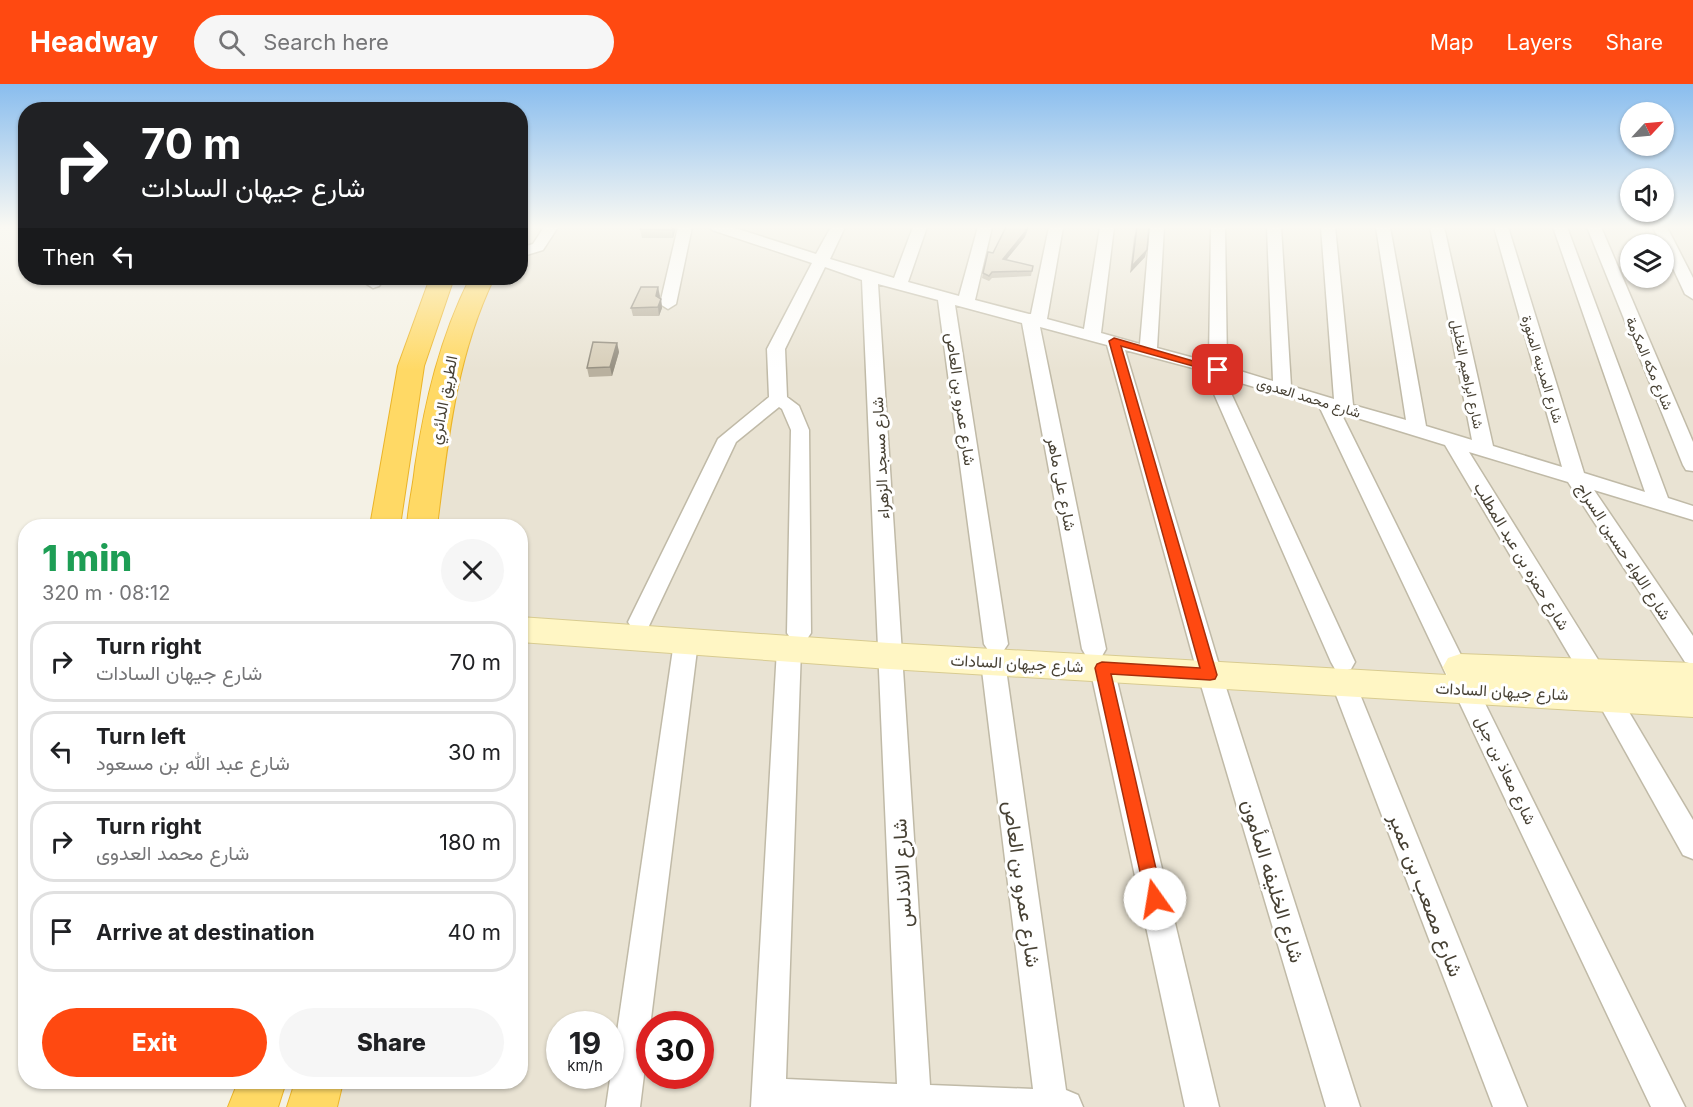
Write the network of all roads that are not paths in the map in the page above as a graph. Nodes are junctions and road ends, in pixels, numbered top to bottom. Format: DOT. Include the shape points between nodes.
graph roads {
  1 [pos="674,275"];
  2 [pos="815,275"];
  3 [pos="862,275"];
  4 [pos="903,275"];
  5 [pos="973,275"];
  6 [pos="1045,275"];
  7 [pos="1100,275"];
  8 [pos="1154,275"];
  9 [pos="1217,275"];
  10 [pos="1276,275"];
  11 [pos="1330,275"];
  12 [pos="1391,275"];
  13 [pos="1447,275"];
  14 [pos="1515,275"];
  15 [pos="1580,275"];
  16 [pos="1614,275"];
  17 [pos="1684,275"];
  18 [pos="870,277"];
  19 [pos="440,285"];
  20 [pos="479,285"];
  21 [pos="899,285"];
  22 [pos="1693,294"];
  23 [pos="946,297"];
  24 [pos="966,302"];
  25 [pos="668,304"];
  26 [pos="1034,320"];
  27 [pos="1092,335"];
  28 [pos="1114,341"];
  29 [pos="1148,350"];
  30 [pos="1215,369"];
  31 [pos="1282,389"];
  32 [pos="778,399"];
  33 [pos="1335,405"];
  34 [pos="1417,429"];
  35 [pos="1451,440"];
  36 [pos="1484,450"];
  37 [pos="1693,465"];
  38 [pos="1575,477"];
  39 [pos="1676,507"];
  40 [pos="386,519"];
  41 [pos="423,519"];
  42 [pos="1693,529"];
  43 [pos="528,615"];
  44 [pos="639,622"];
  45 [pos="528,630"];
  46 [pos="794,641"];
  47 [pos="686,642"];
  48 [pos="889,648"];
  49 [pos="994,653"];
  50 [pos="1693,655"];
  51 [pos="1098,659"];
  52 [pos="1207,665"];
  53 [pos="1343,672"];
  54 [pos="1693,677"];
  55 [pos="1462,678"];
  56 [pos="1600,686"];
  57 [pos="1693,703"];
  58 [pos="1693,846"];
  59 [pos="259,1089"];
  60 [pos="317,1089"];
  61 [pos="768,1101"];
  62 [pos="915,1104"];
  63 [pos="253,1107"];
  64 [pos="312,1107"];
  65 [pos="623,1107"];
  66 [pos="1052,1107"];
  67 [pos="1068,1107"];
  68 [pos="1202,1107"];
  69 [pos="1343,1107"];
  70 [pos="1510,1107"];
  71 [pos="1668,1107"];
  1 -- 25 [label="street"];
  2 -- 32 [label="street" via="776,349"];
  3 -- 18 [label="street, شارع محمد العدوى"];
  4 -- 21 [label="street"];
  5 -- 24 [label="street"];
  6 -- 26 [label="street"];
  7 -- 27 [label="street"];
  8 -- 29 [label="street"];
  9 -- 30 [label="street"];
  10 -- 31 [label="street"];
  11 -- 33 [label="street"];
  12 -- 34 [label="street"];
  13 -- 36 [label="street, شارع ابراهيم الخليل"];
  14 -- 38 [label="street, شارع المدينه المنورة"];
  15 -- 39 [label="street"];
  16 -- 37 [label="street, شارع مكه المكرمة"];
  17 -- 22 [label="street"];
  18 -- 21 [label="street, شارع محمد العدوى"];
  18 -- 48 [label="street, شارع مسجد الزهراء"];
  19 -- 40 [label="highway" via="411,366"];
  20 -- 41 [label="highway, الطريق الدائري" via="459,329 446,378"];
  21 -- 23 [label="street, شارع محمد العدوى"];
  23 -- 24 [label="street, شارع محمد العدوى"];
  23 -- 49 [label="street, شارع عمرو بن العاص"];
  24 -- 26 [label="street, شارع محمد العدوى"];
  26 -- 27 [label="street, شارع محمد العدوى"];
  26 -- 51 [label="street, شارع على ماهر"];
  27 -- 28 [label="street, شارع محمد العدوى"];
  28 -- 29 [label="street, شارع محمد العدوى"];
  28 -- 52 [label="street, شارع الخليفه المأمون"];
  29 -- 30 [label="street, شارع محمد العدوى"];
  30 -- 31 [label="street, شارع محمد العدوى"];
  30 -- 53 [label="street, شارع مصعب بن عمير"];
  31 -- 33 [label="street, شارع محمد العدوى"];
  32 -- 44 [label="street" via="729,440"];
  32 -- 46 [label="street" via="790,406 800,430"];
  33 -- 34 [label="street, شارع محمد العدوى"];
  33 -- 55 [label="street, شارع معاذ بن جبل"];
  34 -- 35 [label="street, شارع محمد العدوى"];
  35 -- 36 [label="street, شارع محمد العدوى"];
  35 -- 56 [label="street, شارع حمزه بن عبد المطلب"];
  36 -- 38 [label="street, شارع محمد العدوى"];
  38 -- 39 [label="street, شارع محمد العدوى"];
  38 -- 50 [label="street, شارع اللواء حسين السراج"];
  39 -- 42 [label="street"];
  43 -- 44 [label="main road, شارع جيهان السادات"];
  44 -- 46 [label="main road, شارع جيهان السادات"];
  45 -- 47 [label="main road, شارع جيهان السادات"];
  46 -- 47 [label="main road, شارع جيهان السادات"];
  46 -- 48 [label="main road, شارع جيهان السادات"];
  46 -- 61 [label="street"];
  47 -- 65 [label="street"];
  48 -- 49 [label="main road, شارع جيهان السادات"];
  48 -- 62 [label="street, شارع الاندلس"];
  49 -- 51 [label="main road, شارع جيهان السادات"];
  49 -- 66 [label="street, شارع عمرو بن العاص"];
  51 -- 52 [label="main road, شارع جيهان السادات"];
  51 -- 68 [label="street, شارع على ماهر"];
  52 -- 53 [label="main road, شارع جيهان السادات"];
  52 -- 69 [label="street, شارع الخليفه المأمون"];
  53 -- 55 [label="main road, شارع جيهان السادات"];
  53 -- 70 [label="street, شارع مصعب بن عمير"];
  54 -- 56 [label="main road, شارع جيهان السادات"];
  55 -- 56 [label="main road, شارع جيهان السادات"];
  55 -- 71 [label="street, شارع معاذ بن جبل"];
  56 -- 57 [label="main road, شارع جيهان السادات"];
  56 -- 58 [label="street, شارع حمزه بن عبد المطلب"];
  59 -- 63 [label="highway"];
  60 -- 64 [label="highway"];
  61 -- 62 [label="street"];
  62 -- 66 [label="street"];
  66 -- 67 [label="street"];
}
